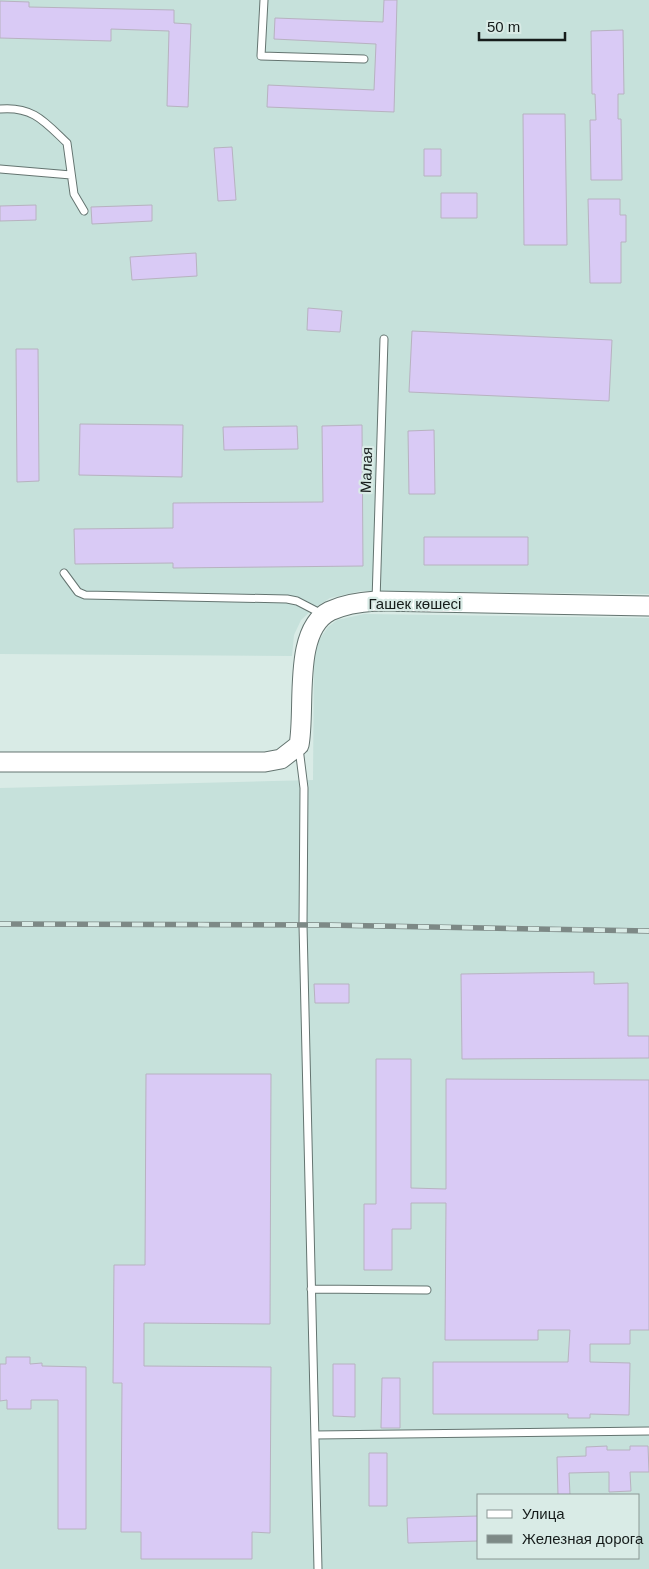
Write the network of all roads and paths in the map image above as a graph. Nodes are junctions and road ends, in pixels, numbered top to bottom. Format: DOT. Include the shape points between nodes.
graph roads {
  1 [pos="264,0"];
  2 [pos="364,58"];
  3 [pos="0,109"];
  4 [pos="0,169"];
  5 [pos="71,175"];
  6 [pos="84,211"];
  7 [pos="384,339"];
  8 [pos="64,573"];
  9 [pos="376,601"];
  10 [pos="649,606"];
  11 [pos="324,615"];
  12 [pos="299,745"];
  13 [pos="0,762"];
  14 [pos="312,1289"];
  15 [pos="427,1290"];
  16 [pos="649,1431"];
  17 [pos="315,1435"];
  18 [pos="318,1569"];
  1 -- 2 [label="lane" via="261,56"];
  3 -- 5 [label="lane" via="22,109 33,113 67,143"];
  4 -- 5 [label="lane"];
  5 -- 6 [label="lane" via="74,194"];
  7 -- 9 [label="lane, Малая"];
  8 -- 11 [label="lane" via="78,592 85,595 288,599"];
  9 -- 10 [label="street, Гашек көшесі"];
  9 -- 11 [label="street, Гашек көшесі" via="342,606"];
  11 -- 12 [label="street" via="313,628 304,654"];
  12 -- 13 [label="street" via="281,759 265,762"];
  12 -- 14 [label="lane" via="304,788 303,925"];
  14 -- 15 [label="lane"];
  14 -- 17 [label="lane"];
  16 -- 17 [label="lane"];
  17 -- 18 [label="lane"];
}
